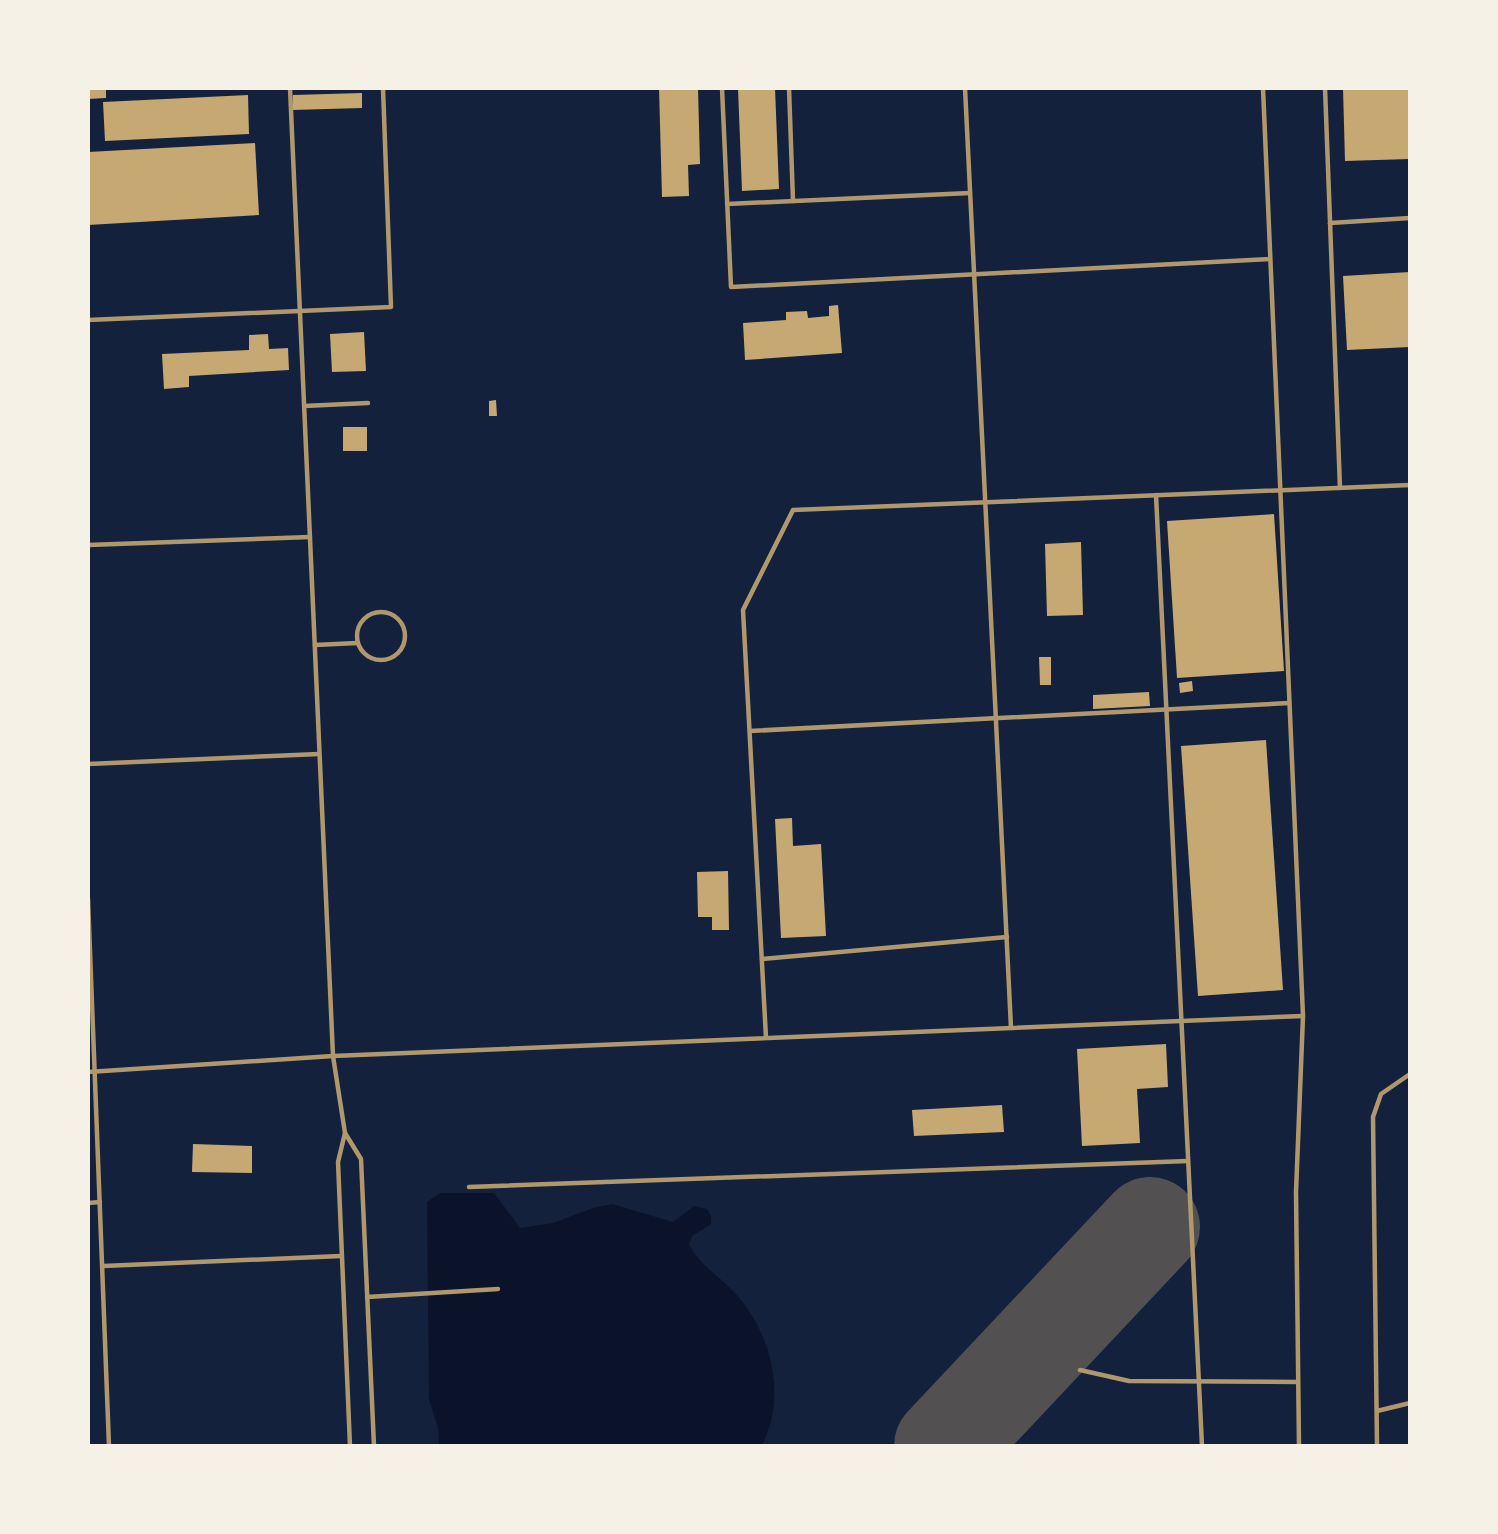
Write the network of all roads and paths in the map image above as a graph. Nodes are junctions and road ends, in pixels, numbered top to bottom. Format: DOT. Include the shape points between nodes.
graph roads {
  1 [pos="290,88"];
  2 [pos="383,88"];
  3 [pos="722,88"];
  4 [pos="789,88"];
  5 [pos="965,88"];
  6 [pos="1263,88"];
  7 [pos="1324,88"];
  8 [pos="970,193"];
  9 [pos="793,201"];
  10 [pos="727,204"];
  11 [pos="1410,218"];
  12 [pos="1330,222"];
  13 [pos="1270,259"];
  14 [pos="974,274"];
  15 [pos="300,311"];
  16 [pos="88,320"];
  17 [pos="368,403"];
  18 [pos="304,406"];
  19 [pos="1410,485"];
  20 [pos="1340,488"];
  21 [pos="1280,491"];
  22 [pos="1156,495"];
  23 [pos="986,502"];
  24 [pos="310,537"];
  25 [pos="88,545"];
  26 [pos="357,643"];
  27 [pos="315,645"];
  28 [pos="1289,703"];
  29 [pos="1166,710"];
  30 [pos="996,718"];
  31 [pos="750,731"];
  32 [pos="319,754"];
  33 [pos="88,764"];
  34 [pos="88,899"];
  35 [pos="1007,937"];
  36 [pos="762,959"];
  37 [pos="1303,1016"];
  38 [pos="1181,1021"];
  39 [pos="1011,1028"];
  40 [pos="766,1038"];
  41 [pos="333,1056"];
  42 [pos="95,1071"];
  43 [pos="88,1072"];
  44 [pos="1410,1074"];
  45 [pos="345,1133"];
  46 [pos="1188,1161"];
  47 [pos="469,1187"];
  48 [pos="100,1202"];
  49 [pos="88,1203"];
  50 [pos="341,1256"];
  51 [pos="103,1266"];
  52 [pos="498,1290"];
  53 [pos="367,1296"];
  54 [pos="1080,1370"];
  55 [pos="1198,1381"];
  56 [pos="1298,1382"];
  57 [pos="1410,1403"];
  58 [pos="1377,1411"];
  59 [pos="109,1446"];
  60 [pos="350,1446"];
  61 [pos="374,1446"];
  62 [pos="1202,1446"];
  63 [pos="1299,1446"];
  64 [pos="1377,1446"];
  1 -- 15 [label="lane"];
  2 -- 15 [label="lane" via="391,307"];
  3 -- 10 [label="lane"];
  4 -- 9 [label="lane"];
  5 -- 8 [label="lane"];
  6 -- 13 [label="lane"];
  7 -- 12 [label="lane"];
  8 -- 9 [label="lane"];
  8 -- 14 [label="lane"];
  9 -- 10 [label="lane"];
  10 -- 14 [label="lane" via="731,287"];
  11 -- 12 [label="lane"];
  12 -- 20 [label="lane"];
  13 -- 14 [label="lane"];
  13 -- 21 [label="lane"];
  14 -- 23 [label="lane"];
  15 -- 16 [label="lane"];
  15 -- 18 [label="lane"];
  17 -- 18 [label="lane"];
  18 -- 24 [label="lane"];
  19 -- 20 [label="lane"];
  20 -- 21 [label="lane"];
  21 -- 22 [label="lane"];
  21 -- 28 [label="lane"];
  22 -- 23 [label="lane"];
  22 -- 29 [label="lane"];
  23 -- 30 [label="lane"];
  23 -- 31 [label="lane" via="793,510 743,610"];
  24 -- 25 [label="lane"];
  24 -- 27 [label="lane"];
  26 -- 26 [label="lane" via="369,658 388,660 404,648 406,629 394,614 375,611 359,624"];
  26 -- 27 [label="lane"];
  27 -- 32 [label="lane"];
  28 -- 29 [label="lane"];
  28 -- 37 [label="lane"];
  29 -- 30 [label="lane"];
  29 -- 38 [label="lane"];
  30 -- 31 [label="lane"];
  30 -- 35 [label="lane"];
  31 -- 36 [label="lane"];
  32 -- 33 [label="lane"];
  32 -- 41 [label="lane"];
  34 -- 42 [label="lane"];
  35 -- 36 [label="lane"];
  35 -- 39 [label="lane"];
  36 -- 40 [label="lane"];
  37 -- 38 [label="lane"];
  37 -- 56 [label="lane" via="1296,1192"];
  38 -- 39 [label="lane"];
  38 -- 46 [label="lane"];
  39 -- 40 [label="lane"];
  40 -- 41 [label="lane"];
  41 -- 42 [label="lane"];
  41 -- 45 [label="lane"];
  42 -- 43 [label="lane"];
  42 -- 48 [label="lane"];
  44 -- 58 [label="lane" via="1382,1094 1373,1117"];
  45 -- 50 [label="lane" via="338,1162"];
  45 -- 53 [label="lane" via="361,1159"];
  46 -- 47 [label="lane"];
  46 -- 55 [label="lane"];
  48 -- 49 [label="lane"];
  48 -- 51 [label="lane"];
  50 -- 51 [label="lane"];
  50 -- 60 [label="lane"];
  51 -- 59 [label="lane"];
  52 -- 53 [label="lane"];
  53 -- 61 [label="lane"];
  54 -- 55 [label="lane" via="1130,1381"];
  55 -- 56 [label="lane"];
  55 -- 62 [label="lane"];
  56 -- 63 [label="lane"];
  57 -- 58 [label="lane"];
  58 -- 64 [label="lane"];
}
